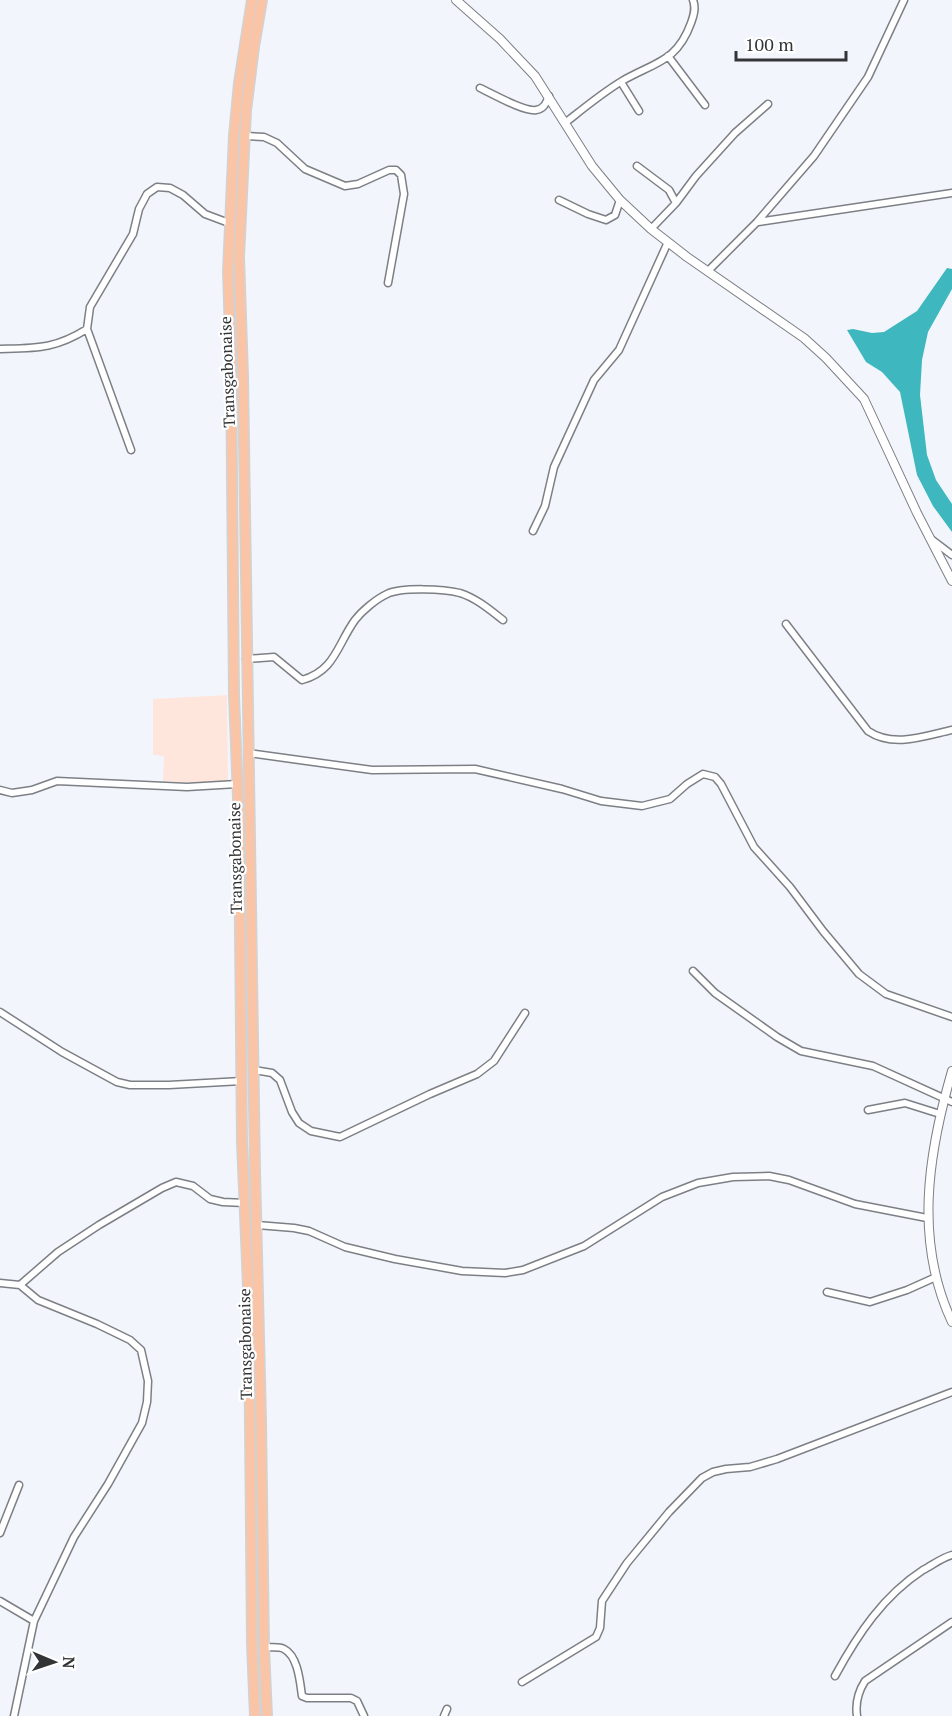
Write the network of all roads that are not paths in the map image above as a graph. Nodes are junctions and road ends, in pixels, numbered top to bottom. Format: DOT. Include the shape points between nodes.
graph roads {
  1 [pos="252,0"];
  2 [pos="262,0"];
  3 [pos="456,0"];
  4 [pos="693,0"];
  5 [pos="904,0"];
  6 [pos="668,57"];
  7 [pos="621,82"];
  8 [pos="480,88"];
  9 [pos="549,96"];
  10 [pos="768,104"];
  11 [pos="705,105"];
  12 [pos="639,111"];
  13 [pos="565,123"];
  14 [pos="245,135"];
  15 [pos="638,166"];
  16 [pos="952,193"];
  17 [pos="559,200"];
  18 [pos="620,200"];
  19 [pos="676,203"];
  20 [pos="757,222"];
  21 [pos="228,223"];
  22 [pos="651,229"];
  23 [pos="668,242"];
  24 [pos="708,272"];
  25 [pos="388,283"];
  26 [pos="87,328"];
  27 [pos="0,349"];
  28 [pos="131,450"];
  29 [pos="533,531"];
  30 [pos="931,539"];
  31 [pos="952,555"];
  32 [pos="952,581"];
  33 [pos="503,620"];
  34 [pos="786,624"];
  35 [pos="246,659"];
  36 [pos="952,730"];
  37 [pos="248,753"];
  38 [pos="237,784"];
  39 [pos="0,790"];
  40 [pos="693,971"];
  41 [pos="0,1012"];
  42 [pos="525,1013"];
  43 [pos="952,1017"];
  44 [pos="254,1070"];
  45 [pos="952,1071"];
  46 [pos="242,1081"];
  47 [pos="948,1100"];
  48 [pos="868,1110"];
  49 [pos="940,1114"];
  50 [pos="245,1203"];
  51 [pos="927,1218"];
  52 [pos="257,1225"];
  53 [pos="936,1277"];
  54 [pos="0,1283"];
  55 [pos="20,1284"];
  56 [pos="826,1292"];
  57 [pos="952,1322"];
  58 [pos="952,1392"];
  59 [pos="19,1485"];
  60 [pos="0,1533"];
  61 [pos="952,1556"];
  62 [pos="0,1601"];
  63 [pos="34,1621"];
  64 [pos="952,1622"];
  65 [pos="264,1647"];
  66 [pos="836,1676"];
  67 [pos="522,1682"];
  68 [pos="14,1716"];
  69 [pos="255,1716"];
  70 [pos="267,1716"];
  71 [pos="364,1716"];
  72 [pos="857,1716"];
  1 -- 21 [label="highway, Transgabonaise" via="239,83"];
  2 -- 14 [label="highway, Transgabonaise" via="248,86"];
  3 -- 9 [label="street" via="519,58"];
  4 -- 6 [label="street" via="693,17 685,39"];
  5 -- 20 [label="street" via="868,77 814,156"];
  6 -- 7 [label="street"];
  6 -- 11 [label="street"];
  7 -- 12 [label="street"];
  7 -- 13 [label="street"];
  8 -- 9 [label="street" via="528,110 544,106"];
  9 -- 13 [label="street"];
  10 -- 19 [label="street" via="735,133"];
  13 -- 18 [label="street" via="592,166"];
  14 -- 25 [label="street" via="277,143 305,169 345,186 389,170 401,175 404,194"];
  14 -- 35 [label="highway, Transgabonaise" via="239,277"];
  15 -- 19 [label="street" via="669,190"];
  16 -- 20 [label="street"];
  17 -- 18 [label="street" via="606,220 615,214"];
  18 -- 22 [label="street"];
  19 -- 22 [label="street"];
  20 -- 24 [label="street"];
  21 -- 26 [label="street" via="205,214 170,188 157,187 147,194 133,234 90,307"];
  21 -- 38 [label="highway, Transgabonaise"];
  22 -- 23 [label="street"];
  23 -- 24 [label="street"];
  23 -- 29 [label="street" via="619,350 594,380 554,467 545,506"];
  24 -- 30 [label="street" via="804,338 864,399"];
  26 -- 27 [label="street" via="55,344"];
  26 -- 28 [label="street"];
  30 -- 31 [label="street"];
  30 -- 32 [label="street"];
  33 -- 35 [label="street" via="461,594 400,591 387,594 356,619 334,658 314,676 302,680 274,657"];
  34 -- 36 [label="street" via="875,735 899,740"];
  35 -- 37 [label="highway, Transgabonaise"];
  37 -- 43 [label="street" via="372,770 475,769 601,801 642,806 670,799 699,776 709,774 721,784 754,847 859,974 886,994"];
  37 -- 44 [label="highway, Transgabonaise"];
  38 -- 39 [label="street" via="187,787 57,780 32,790"];
  38 -- 46 [label="highway, Transgabonaise"];
  40 -- 47 [label="street" via="715,993 801,1051 873,1066"];
  41 -- 46 [label="street" via="117,1082 169,1085"];
  42 -- 44 [label="street" via="494,1061 477,1074 339,1137 311,1131 299,1123 280,1080 272,1073"];
  44 -- 52 [label="highway, Transgabonaise"];
  45 -- 47 [label="street"];
  46 -- 50 [label="highway, Transgabonaise"];
  47 -- 49 [label="street"];
  48 -- 49 [label="street" via="905,1103"];
  49 -- 51 [label="street" via="930,1164"];
  50 -- 55 [label="street" via="210,1199 193,1186 176,1182 99,1225"];
  50 -- 69 [label="highway, Transgabonaise"];
  51 -- 52 [label="street" via="855,1204 789,1180 733,1177 662,1197 584,1246 505,1273 462,1271 394,1260 345,1247 309,1231"];
  51 -- 53 [label="street"];
  52 -- 65 [label="highway, Transgabonaise"];
  53 -- 56 [label="street" via="870,1302"];
  53 -- 57 [label="street"];
  54 -- 55 [label="street"];
  55 -- 63 [label="street" via="39,1300 130,1340 141,1350 148,1381 142,1423 74,1537"];
  58 -- 67 [label="street" via="777,1460 713,1472 702,1478 627,1563 602,1601 596,1637"];
  59 -- 60 [label="street"];
  61 -- 66 [label="street" via="944,1557 891,1594"];
  62 -- 63 [label="street"];
  63 -- 68 [label="street"];
  64 -- 72 [label="street" via="865,1681 858,1692"];
  65 -- 70 [label="highway, Transgabonaise"];
  65 -- 71 [label="street" via="281,1648 289,1654 297,1669 302,1696 351,1698 357,1701"];
}
